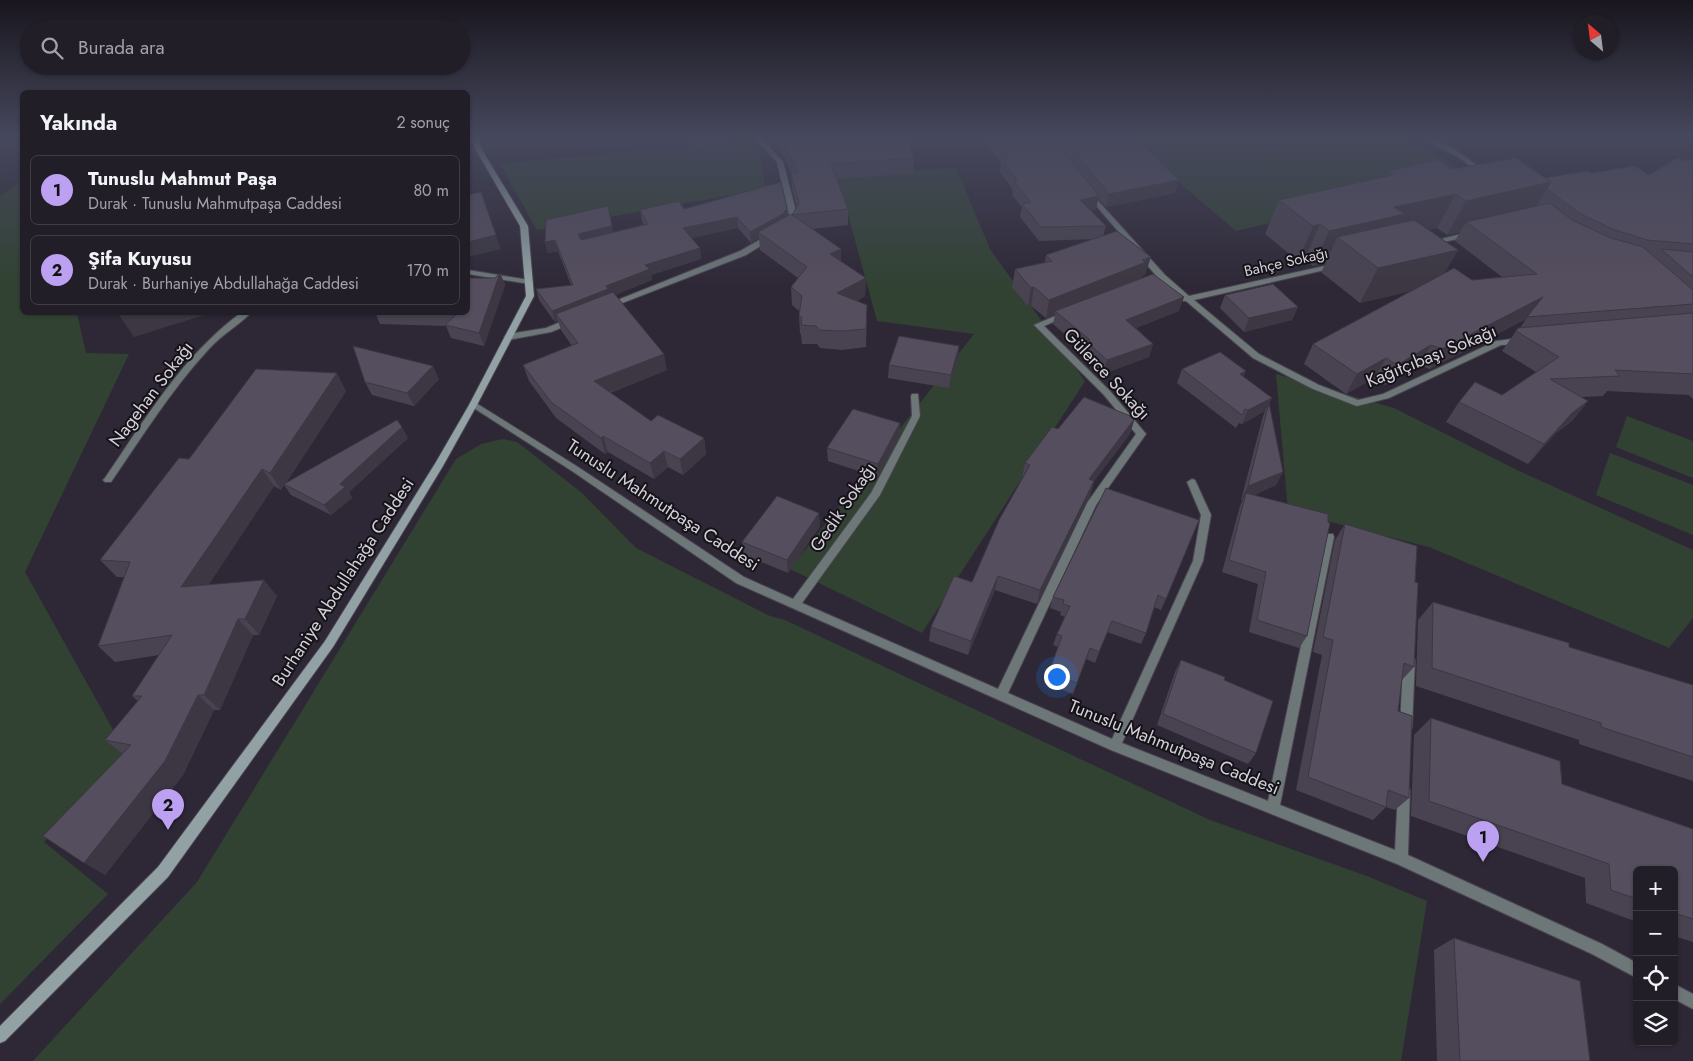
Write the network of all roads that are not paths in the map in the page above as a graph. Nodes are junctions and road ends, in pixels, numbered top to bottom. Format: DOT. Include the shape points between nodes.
graph roads {
  1 [pos="503,188"];
  2 [pos="786,188"];
  3 [pos="1083,188"];
  4 [pos="1481,231"];
  5 [pos="1424,244"];
  6 [pos="1348,262"];
  7 [pos="470,272"];
  8 [pos="529,282"];
  9 [pos="1186,299"];
  10 [pos="603,308"];
  11 [pos="1073,311"];
  12 [pos="243,315"];
  13 [pos="576,319"];
  14 [pos="508,337"];
  15 [pos="1528,340"];
  16 [pos="915,396"];
  17 [pos="473,405"];
  18 [pos="108,480"];
  19 [pos="1192,482"];
  20 [pos="1329,537"];
  21 [pos="795,604"];
  22 [pos="1409,644"];
  23 [pos="1001,695"];
  24 [pos="1406,742"];
  25 [pos="1115,746"];
  26 [pos="1404,781"];
  27 [pos="1273,808"];
  28 [pos="1401,859"];
  29 [pos="1633,969"];
  30 [pos="1678,994"];
  31 [pos="1693,1002"];
  32 [pos="0,1036"];
  1 -- 8 [label="main road, Burhaniye Abdullahağa Caddesi" via="524,226"];
  2 -- 10 [label="street" via="794,219 788,228 743,253"];
  3 -- 9 [label="street, Kağıtçıbaşı Sokağı" via="1158,279"];
  4 -- 5 [label="street"];
  6 -- 9 [label="street, Bahçe Sokağı"];
  7 -- 8 [label="street"];
  8 -- 14 [label="main road, Burhaniye Abdullahağa Caddesi" via="530,296"];
  9 -- 15 [label="street, Kağıtçıbaşı Sokağı" via="1256,356 1316,387 1357,403 1386,396 1499,343"];
  11 -- 23 [label="street, Gülerce Sokağı" via="1038,325 1107,393 1141,434 1092,503"];
  12 -- 18 [label="street, Nagehan Sokağı" via="228,325 196,356"];
  13 -- 14 [label="street" via="548,330"];
  14 -- 17 [label="main road, Burhaniye Abdullahağa Caddesi"];
  16 -- 21 [label="street, Gedik Sokağı" via="916,416 875,495"];
  17 -- 21 [label="street, Tunuslu Mahmutpaşa Caddesi" via="740,580"];
  17 -- 32 [label="main road, Burhaniye Abdullahağa Caddesi" via="329,644 162,872"];
  19 -- 25 [label="street" via="1206,515 1198,561"];
  20 -- 27 [label="street"];
  21 -- 23 [label="street, Tunuslu Mahmutpaşa Caddesi"];
  22 -- 24 [label="street"];
  23 -- 25 [label="street, Tunuslu Mahmutpaşa Caddesi"];
  25 -- 27 [label="street, Tunuslu Mahmutpaşa Caddesi"];
  26 -- 28 [label="street"];
  27 -- 28 [label="street, Tunuslu Mahmutpaşa Caddesi"];
  28 -- 29 [label="street, Tunuslu Mahmutpaşa Caddesi"];
  30 -- 31 [label="street"];
}
